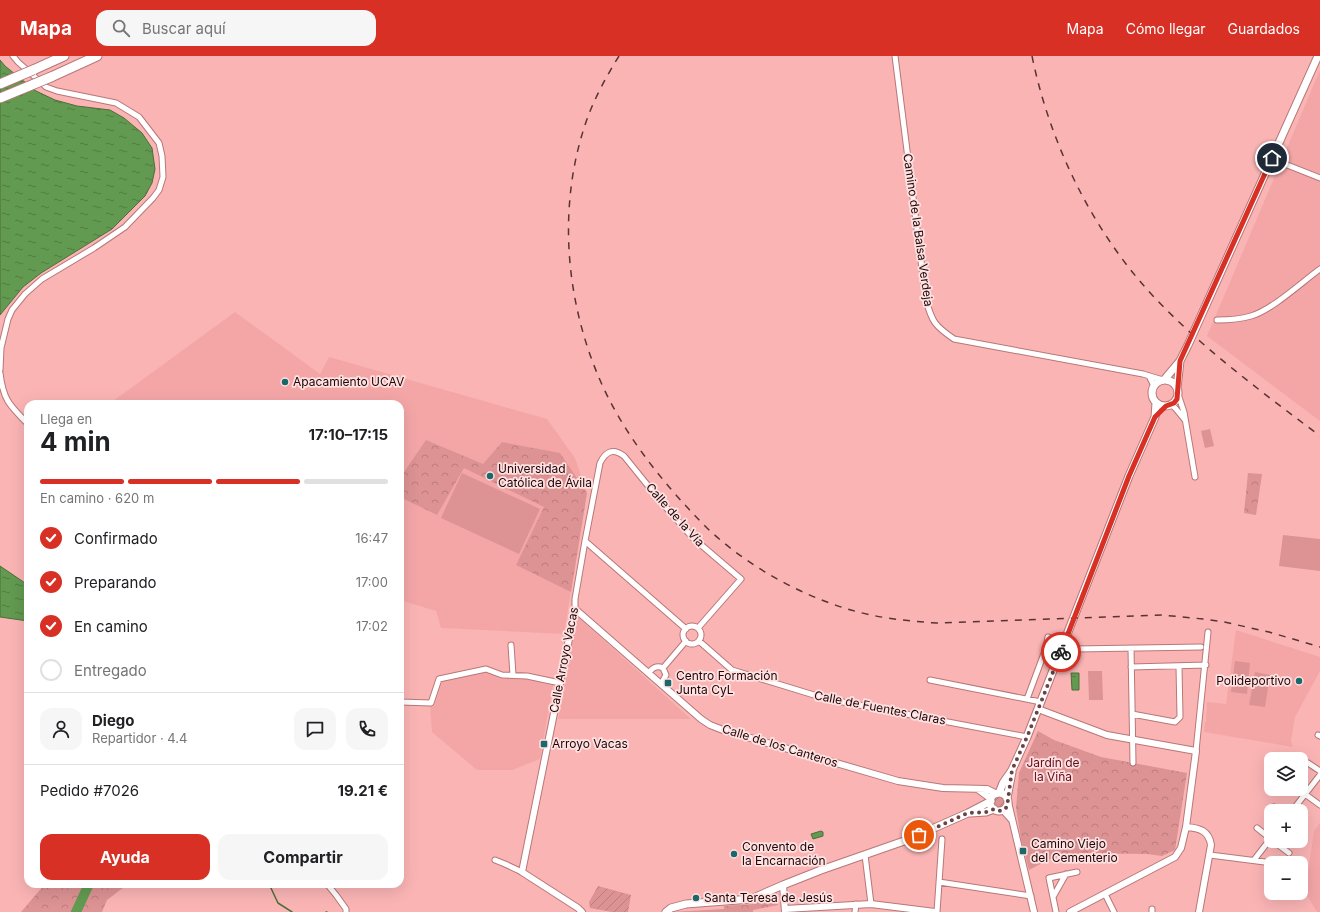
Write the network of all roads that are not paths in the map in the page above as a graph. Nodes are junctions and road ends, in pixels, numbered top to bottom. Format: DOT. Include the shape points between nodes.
graph roads {
  1 [pos="13,56"];
  2 [pos="64,56"];
  3 [pos="96,56"];
  4 [pos="895,56"];
  5 [pos="1318,56"];
  6 [pos="0,84"];
  7 [pos="0,98"];
  8 [pos="1272,158"];
  9 [pos="1320,178"];
  10 [pos="1320,269"];
  11 [pos="1217,320"];
  12 [pos="1180,361"];
  13 [pos="0,371"];
  14 [pos="1149,376"];
  15 [pos="1164,380"];
  16 [pos="1154,386"];
  17 [pos="1178,391"];
  18 [pos="1156,403"];
  19 [pos="1169,406"];
  20 [pos="1155,417"];
  21 [pos="24,420"];
  22 [pos="1186,421"];
  23 [pos="610,452"];
  24 [pos="1194,477"];
  25 [pos="585,541"];
  26 [pos="575,609"];
  27 [pos="698,628"];
  28 [pos="686,629"];
  29 [pos="1208,632"];
  30 [pos="1048,637"];
  31 [pos="686,641"];
  32 [pos="698,641"];
  33 [pos="511,645"];
  34 [pos="1201,647"];
  35 [pos="1131,648"];
  36 [pos="1075,649"];
  37 [pos="1206,665"];
  38 [pos="1179,666"];
  39 [pos="1131,667"];
  40 [pos="663,668"];
  41 [pos="648,673"];
  42 [pos="513,675"];
  43 [pos="930,680"];
  44 [pos="560,683"];
  45 [pos="661,684"];
  46 [pos="1027,699"];
  47 [pos="404,702"];
  48 [pos="1041,702"];
  49 [pos="1038,709"];
  50 [pos="1132,714"];
  51 [pos="1027,737"];
  52 [pos="1133,740"];
  53 [pos="1196,751"];
  54 [pos="1133,763"];
  55 [pos="1308,763"];
  56 [pos="1012,770"];
  57 [pos="1320,771"];
  58 [pos="1320,775"];
  59 [pos="978,789"];
  60 [pos="1308,790"];
  61 [pos="998,794"];
  62 [pos="1303,796"];
  63 [pos="1308,796"];
  64 [pos="991,800"];
  65 [pos="1008,800"];
  66 [pos="1297,804"];
  67 [pos="1320,805"];
  68 [pos="994,809"];
  69 [pos="1003,810"];
  70 [pos="968,813"];
  71 [pos="1013,822"];
  72 [pos="1186,827"];
  73 [pos="1257,828"];
  74 [pos="1264,834"];
  75 [pos="942,839"];
  76 [pos="1264,848"];
  77 [pos="1283,848"];
  78 [pos="1289,853"];
  79 [pos="866,855"];
  80 [pos="1210,855"];
  81 [pos="495,860"];
  82 [pos="1254,860"];
  83 [pos="1264,862"];
  84 [pos="522,872"];
  85 [pos="1077,872"];
  86 [pos="1066,874"];
  87 [pos="939,882"];
  88 [pos="784,885"];
  89 [pos="330,888"];
  90 [pos="1105,894"];
  91 [pos="1031,896"];
  92 [pos="1053,897"];
  93 [pos="856,904"];
  94 [pos="871,904"];
  95 [pos="785,911"];
  96 [pos="920,911"];
  97 [pos="346,912"];
  98 [pos="582,912"];
  99 [pos="666,912"];
  100 [pos="855,912"];
  101 [pos="936,912"];
  102 [pos="1034,912"];
  103 [pos="1056,912"];
  104 [pos="1070,912"];
  105 [pos="1114,912"];
  106 [pos="1199,912"];
  1 -- 13 [label="street" via="46,87 116,103 139,117 159,142 163,177 153,198 125,227 42,279 25,294 8,319 1,348"];
  2 -- 6 [label="highway, bridge"];
  3 -- 7 [label="highway, bridge"];
  4 -- 14 [label="street, Camino de la Balsa Verdeja" via="926,300 930,316 938,328 954,339"];
  5 -- 8 [label="main road"];
  8 -- 9 [label="street"];
  8 -- 12 [label="main road"];
  10 -- 11 [label="street" via="1272,306 1256,314 1238,319"];
  12 -- 15 [label="main road"];
  12 -- 17 [label="main road"];
  13 -- 21 [label="street" via="6,399"];
  14 -- 15 [label="street, Camino de la Balsa Verdeja"];
  14 -- 16 [label="street"];
  15 -- 16 [label="main road"];
  15 -- 17 [label="main road" via="1172,382"];
  16 -- 18 [label="main road" via="1152,394"];
  17 -- 19 [label="main road" via="1177,399"];
  17 -- 22 [label="street"];
  18 -- 19 [label="main road"];
  18 -- 20 [label="main road"];
  19 -- 20 [label="main road"];
  19 -- 22 [label="street" via="1176,409"];
  20 -- 48 [label="main road" via="1129,476"];
  22 -- 24 [label="street"];
  23 -- 25 [label="street, Calle Arroyo Vacas" via="600,463"];
  23 -- 27 [label="street, Calle de la Vía" via="618,451 624,456 694,538 741,579"];
  25 -- 26 [label="street, Calle Arroyo Vacas"];
  25 -- 28 [label="street"];
  26 -- 41 [label="street, Calle de los Canteros"];
  26 -- 44 [label="street, Calle Arroyo Vacas"];
  27 -- 28 [label="street" via="690,626"];
  27 -- 32 [label="street"];
  28 -- 31 [label="street" via="683,636"];
  29 -- 37 [label="street"];
  30 -- 46 [label="street"];
  31 -- 32 [label="street"];
  31 -- 40 [label="street"];
  32 -- 51 [label="street, Calle de Fuentes Claras" via="732,670 827,699"];
  33 -- 42 [label="street"];
  34 -- 35 [label="street"];
  35 -- 36 [label="street"];
  35 -- 39 [label="street"];
  37 -- 38 [label="street"];
  37 -- 53 [label="street"];
  38 -- 39 [label="street"];
  38 -- 50 [label="street" via="1180,717 1174,722"];
  39 -- 50 [label="street"];
  40 -- 41 [label="street" via="658,666"];
  40 -- 45 [label="street" via="666,675"];
  41 -- 45 [label="street, Calle de los Canteros"];
  42 -- 44 [label="street"];
  42 -- 47 [label="street" via="502,675 486,669 439,678 431,703"];
  43 -- 46 [label="street"];
  44 -- 84 [label="street, Calle Arroyo Vacas"];
  45 -- 59 [label="street, Calle de los Canteros" via="710,725 723,730 898,781 943,788"];
  46 -- 48 [label="street"];
  48 -- 49 [label="main road"];
  49 -- 51 [label="main road"];
  49 -- 52 [label="street" via="1107,735"];
  50 -- 52 [label="street"];
  51 -- 56 [label="main road"];
  52 -- 53 [label="street"];
  52 -- 54 [label="street"];
  53 -- 72 [label="street"];
  55 -- 57 [label="street"];
  56 -- 61 [label="main road"];
  56 -- 65 [label="main road"];
  58 -- 60 [label="street"];
  59 -- 61 [label="street, Calle de los Canteros" via="987,789"];
  59 -- 64 [label="street"];
  61 -- 64 [label="main road"];
  61 -- 65 [label="main road" via="1004,795"];
  62 -- 66 [label="street"];
  63 -- 67 [label="street"];
  64 -- 68 [label="main road"];
  64 -- 70 [label="main road"];
  65 -- 69 [label="main road" via="1007,807"];
  65 -- 71 [label="street"];
  68 -- 69 [label="main road"];
  68 -- 70 [label="main road"];
  69 -- 71 [label="street"];
  70 -- 79 [label="main road"];
  71 -- 91 [label="street"];
  72 -- 80 [label="street" via="1204,831 1210,837"];
  72 -- 90 [label="street" via="1181,848 1175,857"];
  73 -- 74 [label="street"];
  75 -- 87 [label="street"];
  76 -- 82 [label="street"];
  77 -- 78 [label="street"];
  79 -- 88 [label="main road"];
  79 -- 94 [label="street"];
  80 -- 82 [label="street"];
  80 -- 106 [label="street"];
  81 -- 84 [label="street"];
  82 -- 83 [label="street"];
  84 -- 98 [label="street"];
  85 -- 86 [label="street"];
  86 -- 92 [label="street"];
  86 -- 92 [label="street" via="1049,878"];
  87 -- 91 [label="street"];
  87 -- 101 [label="street"];
  88 -- 95 [label="street"];
  88 -- 99 [label="main road" via="751,899 686,904"];
  89 -- 97 [label="street"];
  90 -- 104 [label="street"];
  90 -- 105 [label="street"];
  91 -- 102 [label="street"];
  92 -- 103 [label="street"];
  93 -- 94 [label="street"];
  93 -- 95 [label="street"];
  93 -- 100 [label="street"];
  94 -- 96 [label="street"];
  96 -- 101 [label="street"];
}
